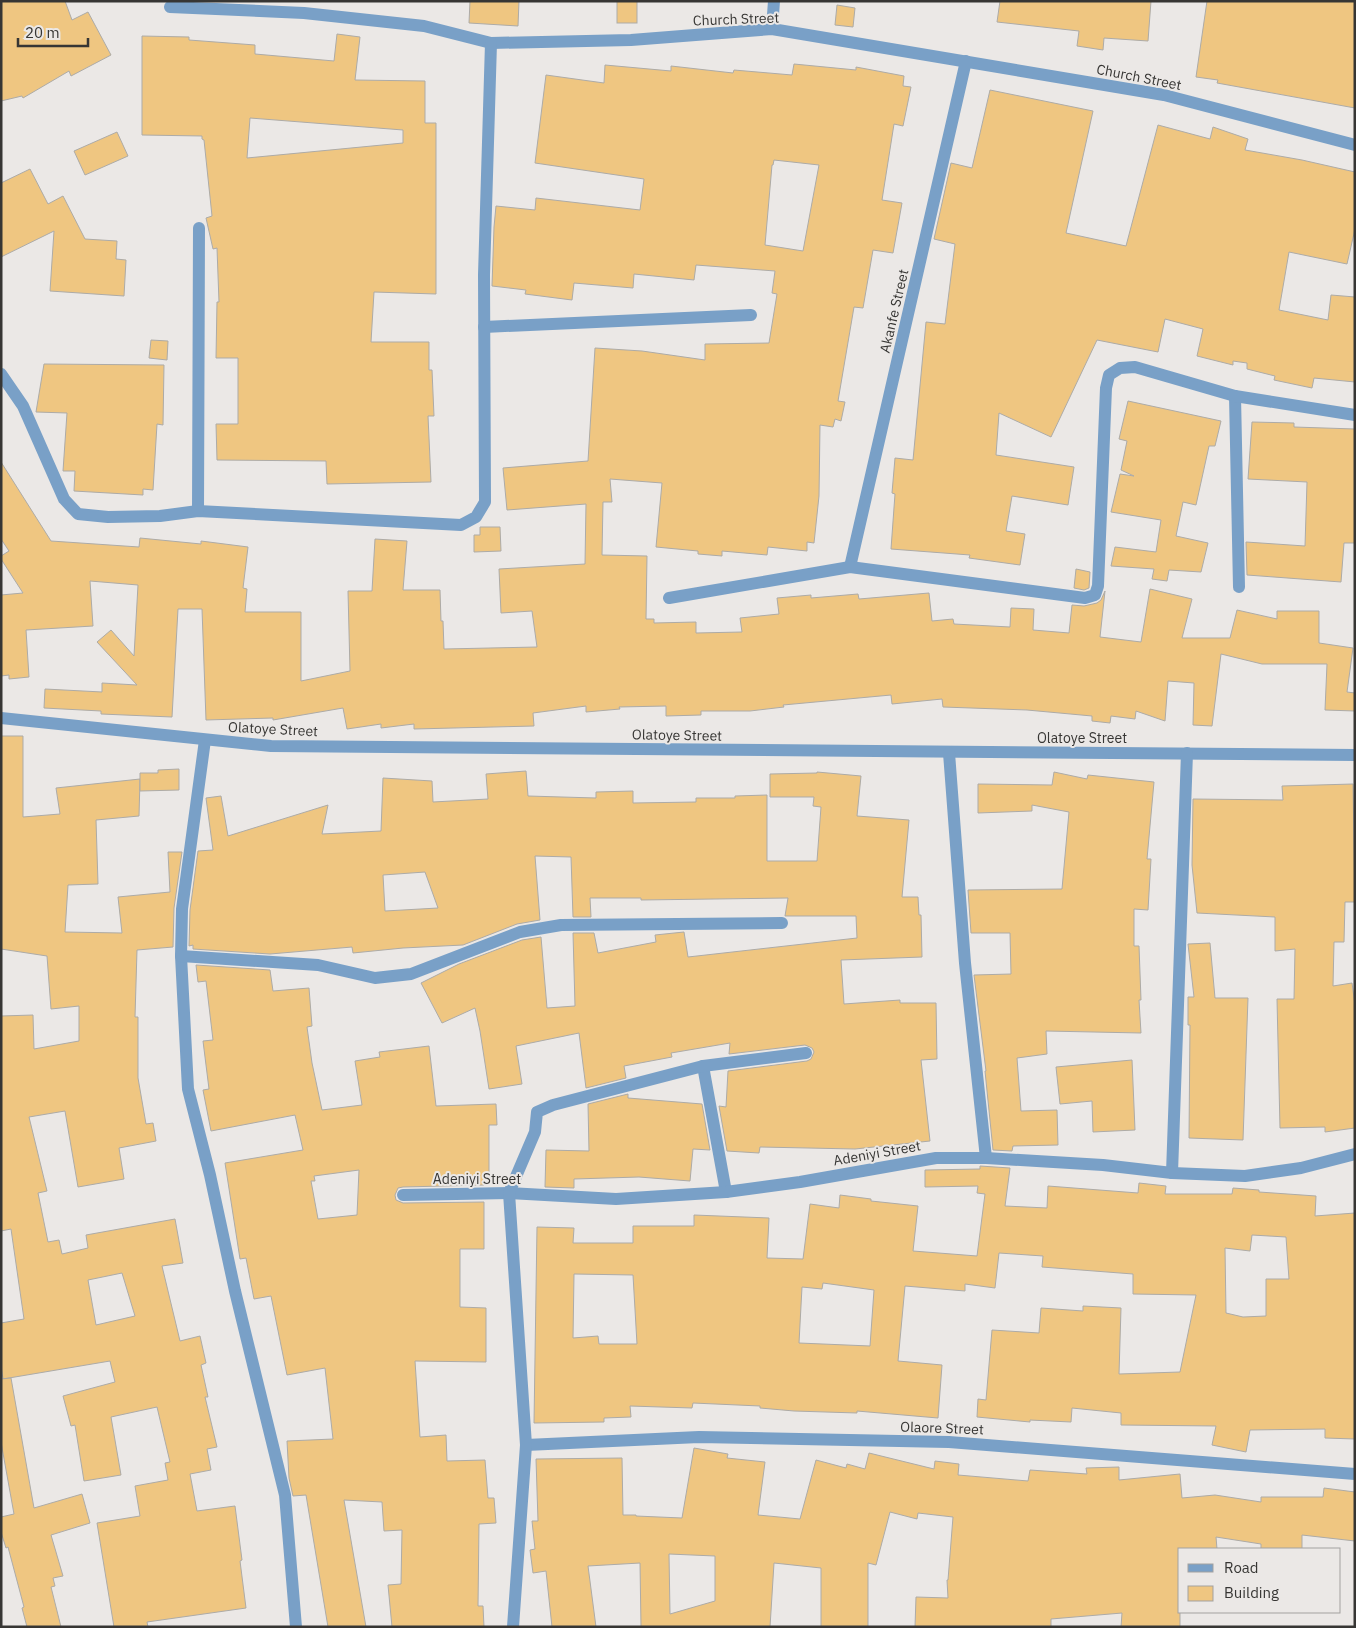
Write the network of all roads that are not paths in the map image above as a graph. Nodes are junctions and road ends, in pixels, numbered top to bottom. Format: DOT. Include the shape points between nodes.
graph roads {
  1 [pos="774,1"];
  2 [pos="170,7"];
  3 [pos="772,30"];
  4 [pos="491,43"];
  5 [pos="966,61"];
  6 [pos="1355,145"];
  7 [pos="199,228"];
  8 [pos="751,315"];
  9 [pos="484,326"];
  10 [pos="1,374"];
  11 [pos="1234,396"];
  12 [pos="1355,415"];
  13 [pos="198,511"];
  14 [pos="850,567"];
  15 [pos="1239,587"];
  16 [pos="669,598"];
  17 [pos="1,718"];
  18 [pos="205,740"];
  19 [pos="949,753"];
  20 [pos="1187,753"];
  21 [pos="1355,755"];
  22 [pos="782,923"];
  23 [pos="181,956"];
  24 [pos="806,1053"];
  25 [pos="703,1066"];
  26 [pos="1355,1154"];
  27 [pos="986,1158"];
  28 [pos="1172,1173"];
  29 [pos="726,1192"];
  30 [pos="508,1193"];
  31 [pos="402,1195"];
  32 [pos="526,1445"];
  33 [pos="1355,1474"];
  34 [pos="296,1627"];
  35 [pos="513,1627"];
  1 -- 3 [label="street"];
  2 -- 4 [label="street, Church Street" via="304,13 424,26"];
  3 -- 4 [label="street, Church Street" via="631,40"];
  3 -- 5 [label="street, Church Street"];
  4 -- 9 [label="street"];
  5 -- 6 [label="street, Church Street" via="1164,95"];
  5 -- 14 [label="street, Akanfe Street"];
  7 -- 13 [label="street"];
  8 -- 9 [label="street"];
  9 -- 13 [label="street" via="485,502 476,517 461,525"];
  10 -- 13 [label="street" via="23,406 64,499 78,514 160,516"];
  11 -- 12 [label="street"];
  11 -- 14 [label="street" via="1135,367 1120,368 1109,375 1095,595 1085,598"];
  11 -- 15 [label="street"];
  14 -- 16 [label="street"];
  17 -- 18 [label="street, Olatoye Street"];
  18 -- 19 [label="street, Olatoye Street" via="271,746"];
  18 -- 23 [label="street" via="182,909"];
  19 -- 20 [label="street, Olatoye Street"];
  19 -- 27 [label="street" via="964,964"];
  20 -- 21 [label="street, Olatoye Street"];
  20 -- 28 [label="street"];
  22 -- 23 [label="street" via="561,925 520,932 411,974 375,978 318,965"];
  23 -- 34 [label="street" via="188,1089 286,1495"];
  24 -- 25 [label="street"];
  25 -- 29 [label="street"];
  25 -- 30 [label="street" via="537,1112 535,1132"];
  26 -- 28 [label="street, Adeniyi Street" via="1301,1168 1245,1176"];
  27 -- 28 [label="street, Adeniyi Street"];
  27 -- 29 [label="street, Adeniyi Street" via="936,1158"];
  29 -- 30 [label="street, Adeniyi Street" via="616,1199"];
  30 -- 31 [label="street, Adeniyi Street"];
  30 -- 32 [label="street"];
  32 -- 33 [label="street, Olaore Street" via="699,1437 949,1442"];
  32 -- 35 [label="street"];
}
